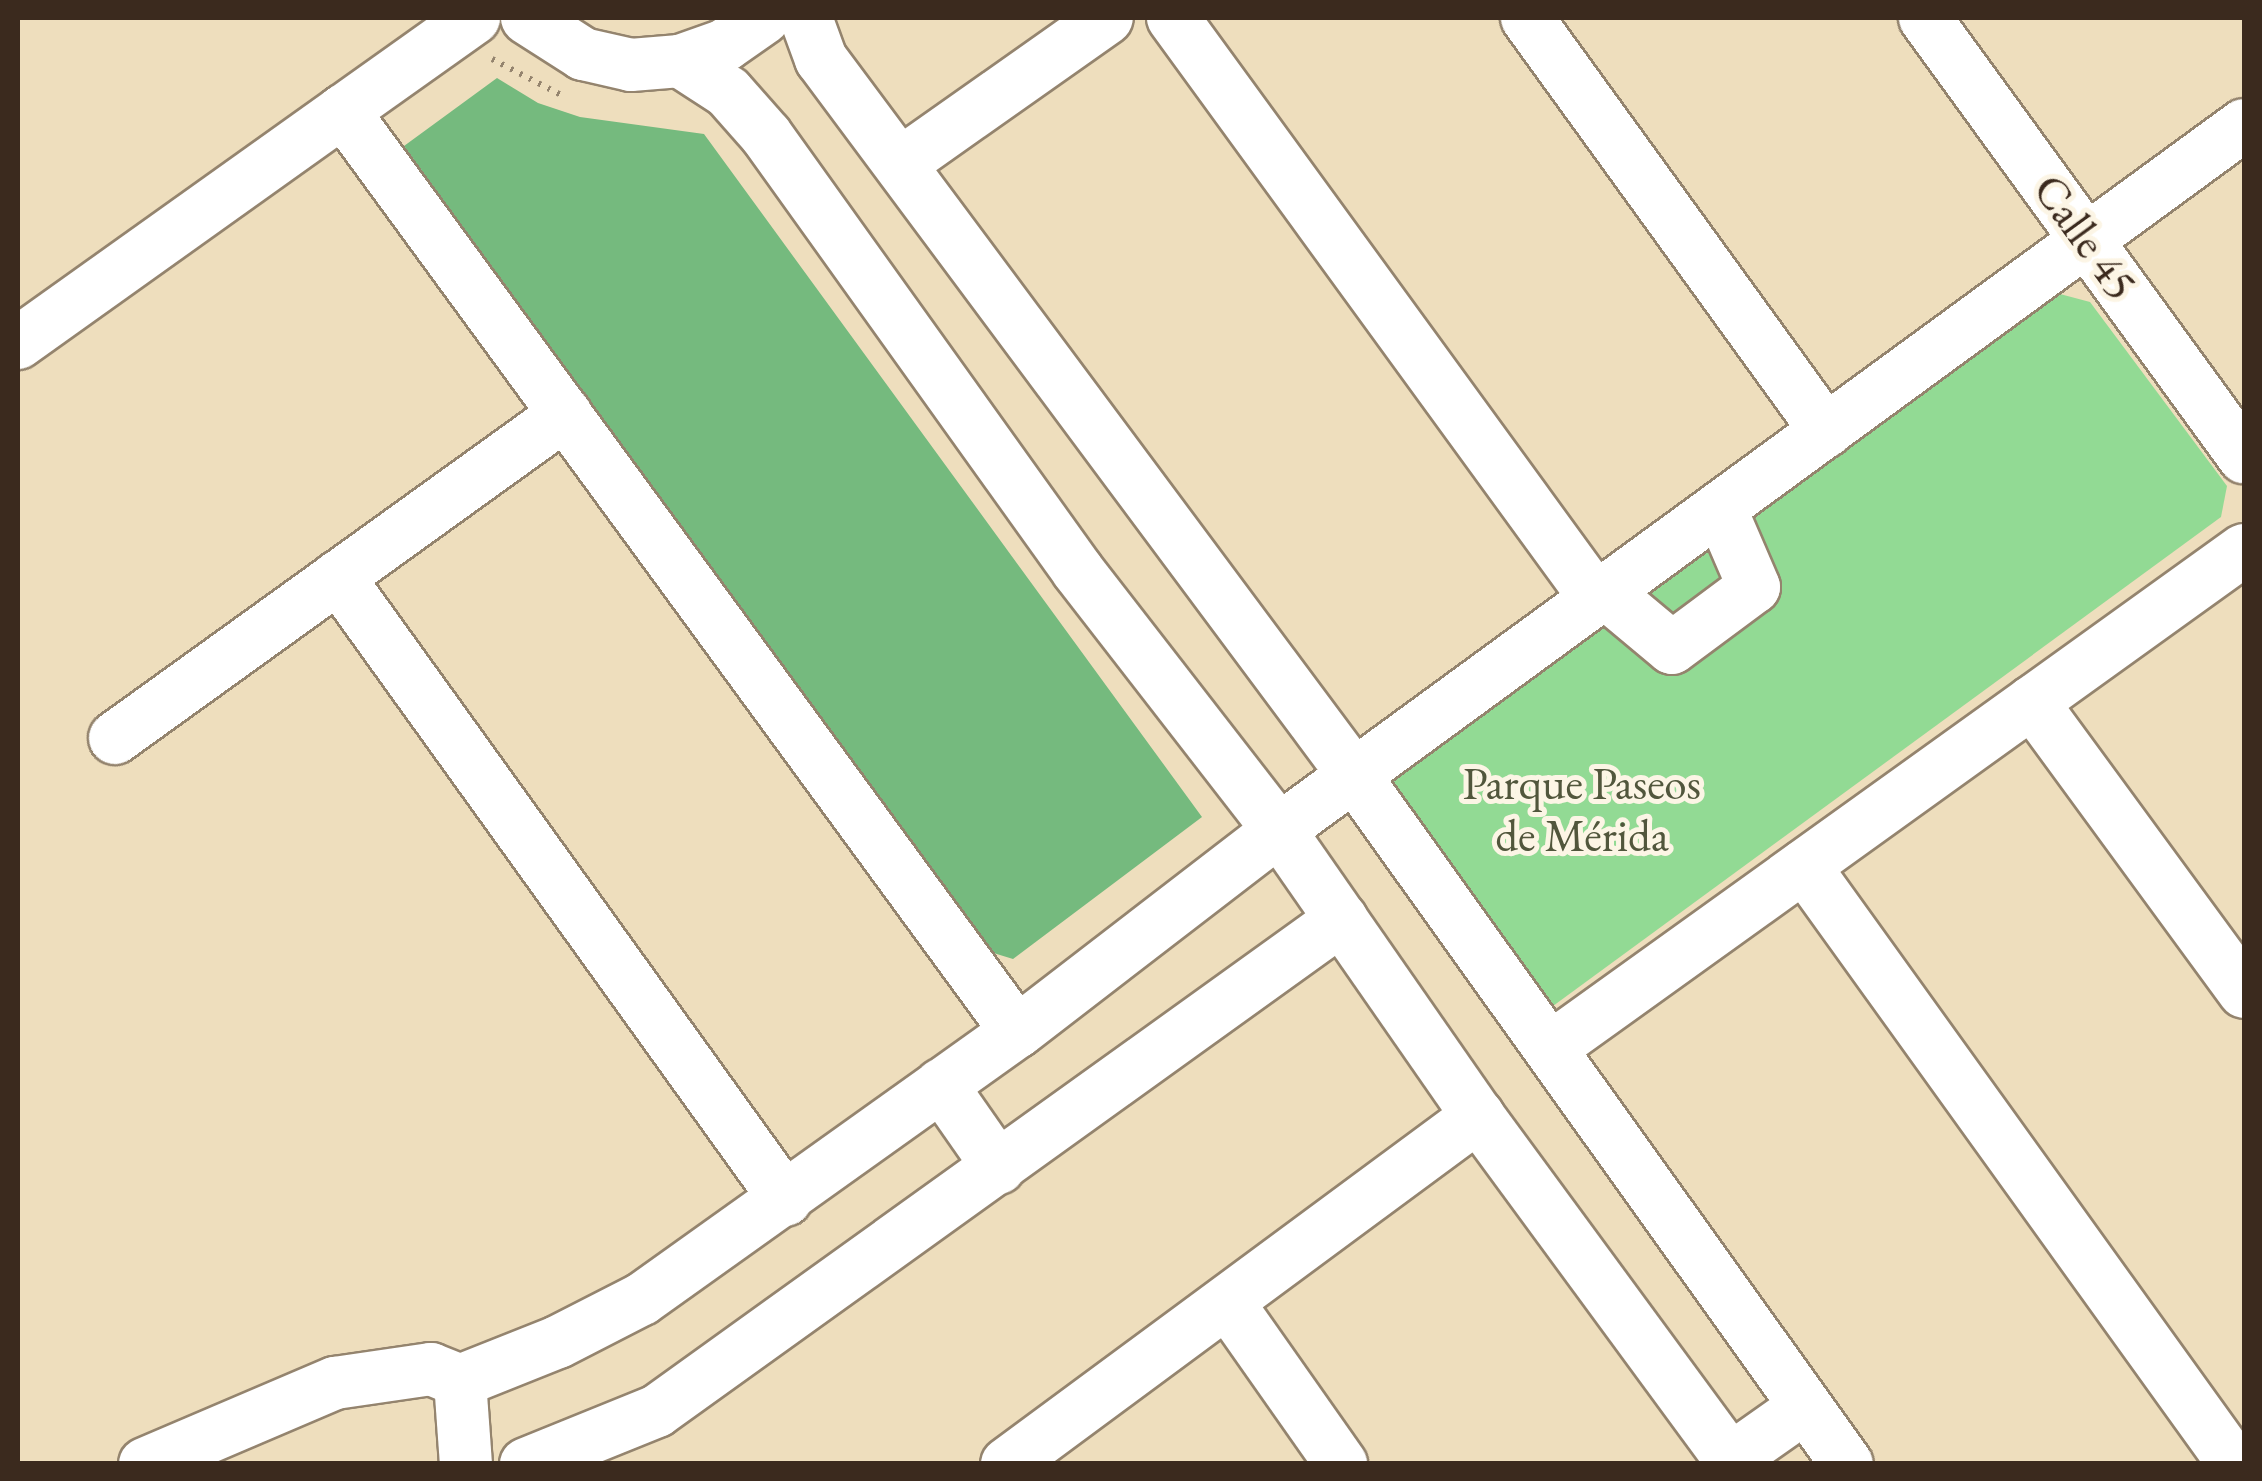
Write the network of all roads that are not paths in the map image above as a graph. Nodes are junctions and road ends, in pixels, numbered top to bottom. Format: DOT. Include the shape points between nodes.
graph roads {
  1 [pos="527,18"];
  2 [pos="764,18"];
  3 [pos="806,18"];
  4 [pos="1106,18"];
  5 [pos="1173,18"];
  6 [pos="1527,18"];
  7 [pos="1925,18"];
  8 [pos="467,22"];
  9 [pos="680,62"];
  10 [pos="343,111"];
  11 [pos="2244,125"];
  12 [pos="900,164"];
  13 [pos="2087,240"];
  14 [pos="18,344"];
  15 [pos="565,414"];
  16 [pos="1826,430"];
  17 [pos="2244,456"];
  18 [pos="1720,508"];
  19 [pos="2244,550"];
  20 [pos="338,577"];
  21 [pos="1600,595"];
  22 [pos="2032,702"];
  23 [pos="114,738"];
  24 [pos="1354,775"];
  25 [pos="1279,830"];
  26 [pos="1804,866"];
  27 [pos="1342,919"];
  28 [pos="2244,992"];
  29 [pos="1017,1032"];
  30 [pos="1552,1047"];
  31 [pos="941,1084"];
  32 [pos="1478,1116"];
  33 [pos="999,1168"];
  34 [pos="786,1200"];
  35 [pos="1228,1303"];
  36 [pos="460,1381"];
  37 [pos="1806,1407"];
  38 [pos="554,1460"];
  39 [pos="1733,1461"];
  40 [pos="145,1464"];
  41 [pos="466,1464"];
  42 [pos="1007,1464"];
  43 [pos="1341,1464"];
  44 [pos="1847,1464"];
  45 [pos="2234,1464"];
  1 -- 9 [label="street" via="583,54 631,65"];
  2 -- 9 [label="street" via="725,46"];
  3 -- 12 [label="street" via="821,58"];
  4 -- 12 [label="street"];
  5 -- 21 [label="street"];
  6 -- 16 [label="street"];
  7 -- 13 [label="street, Calle 45"];
  8 -- 10 [label="street"];
  9 -- 25 [label="street" via="728,92 766,134 1078,571"];
  10 -- 14 [label="street"];
  10 -- 15 [label="street"];
  11 -- 13 [label="street"];
  12 -- 24 [label="street"];
  13 -- 16 [label="street"];
  13 -- 17 [label="street, Calle 45"];
  15 -- 20 [label="street"];
  15 -- 29 [label="street"];
  16 -- 18 [label="street"];
  18 -- 21 [label="street"];
  18 -- 21 [label="street" via="1754,587 1672,648"];
  19 -- 22 [label="street"];
  20 -- 23 [label="street"];
  20 -- 34 [label="street"];
  21 -- 24 [label="street"];
  22 -- 26 [label="street"];
  22 -- 28 [label="street"];
  24 -- 25 [label="street"];
  24 -- 30 [label="street"];
  25 -- 27 [label="street"];
  25 -- 29 [label="street"];
  26 -- 30 [label="street"];
  26 -- 45 [label="street"];
  27 -- 32 [label="street"];
  27 -- 33 [label="street"];
  29 -- 31 [label="street"];
  30 -- 37 [label="street"];
  31 -- 33 [label="street"];
  31 -- 34 [label="street"];
  32 -- 35 [label="street"];
  32 -- 39 [label="street"];
  33 -- 38 [label="street" via="657,1411"];
  34 -- 36 [label="street" via="642,1299"];
  35 -- 42 [label="street"];
  35 -- 43 [label="street"];
  36 -- 40 [label="street" via="431,1368 336,1383"];
  36 -- 41 [label="street"];
  37 -- 39 [label="street"];
  37 -- 44 [label="street"];
}
